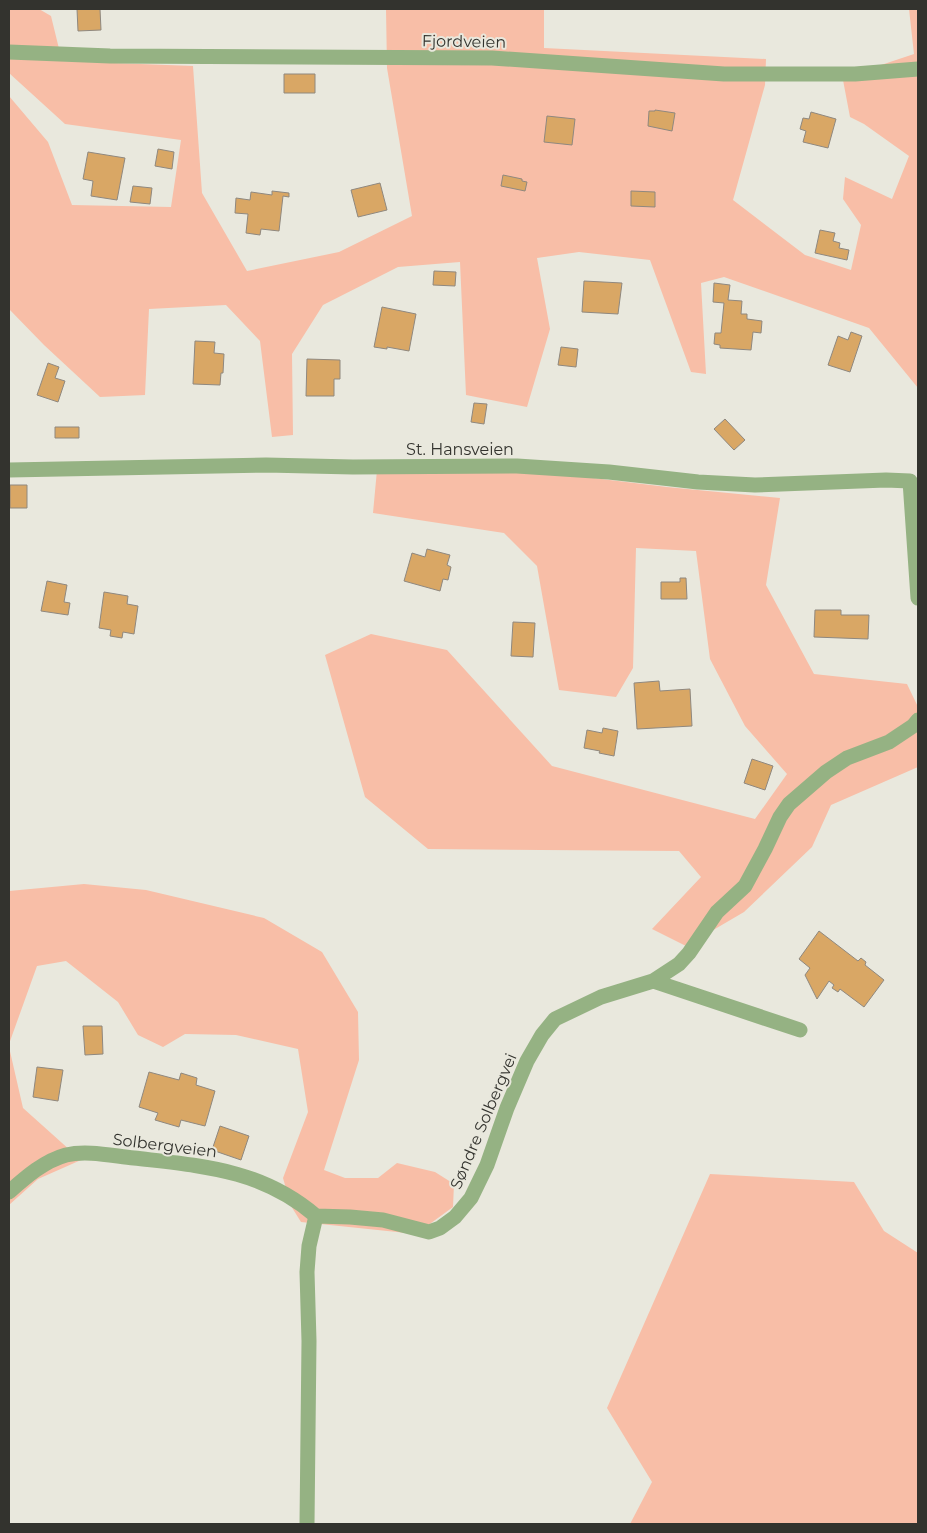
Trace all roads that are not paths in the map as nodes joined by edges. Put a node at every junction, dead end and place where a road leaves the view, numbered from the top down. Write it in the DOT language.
graph roads {
  1 [pos="9,52"];
  2 [pos="918,69"];
  3 [pos="9,470"];
  4 [pos="914,478"];
  5 [pos="918,598"];
  6 [pos="918,720"];
  7 [pos="653,981"];
  8 [pos="800,1030"];
  9 [pos="9,1192"];
  10 [pos="316,1216"];
  11 [pos="307,1524"];
  1 -- 2 [label="street, Fjordveien"];
  3 -- 4 [label="street, St. Hansveien"];
  4 -- 5 [label="street"];
  6 -- 7 [label="street, Søndre Solbergvei"];
  7 -- 8 [label="street"];
  7 -- 10 [label="street, Søndre Solbergvei"];
  9 -- 10 [label="street, Solbergveien"];
  10 -- 11 [label="street"];
}
